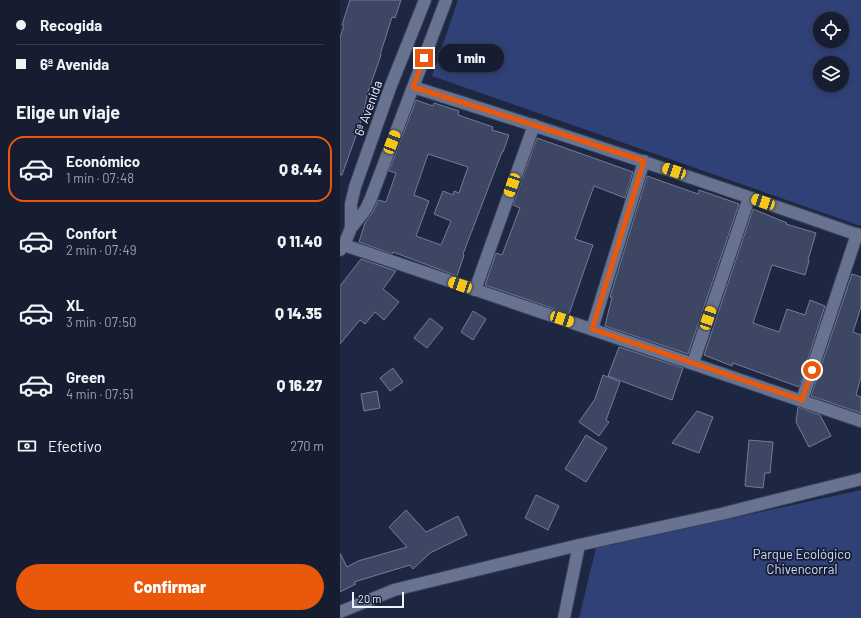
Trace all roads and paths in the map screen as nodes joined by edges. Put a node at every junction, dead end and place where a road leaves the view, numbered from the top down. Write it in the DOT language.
graph roads {
  1 [pos="425,0"];
  2 [pos="446,0"];
  3 [pos="413,87"];
  4 [pos="534,125"];
  5 [pos="644,161"];
  6 [pos="749,198"];
  7 [pos="351,228"];
  8 [pos="859,235"];
  9 [pos="342,247"];
  10 [pos="475,290"];
  11 [pos="592,329"];
  12 [pos="693,363"];
  13 [pos="802,400"];
  14 [pos="861,421"];
  15 [pos="861,479"];
  16 [pos="579,545"];
  17 [pos="340,612"];
  18 [pos="564,618"];
  1 -- 7 [label="street, 6ª Avenida"];
  2 -- 3 [label="street, 6ª Avenida"];
  3 -- 4 [label="street"];
  3 -- 7 [label="street, 6ª Avenida"];
  4 -- 5 [label="street"];
  4 -- 10 [label="street"];
  5 -- 6 [label="street"];
  5 -- 11 [label="street"];
  6 -- 8 [label="street"];
  6 -- 12 [label="street"];
  7 -- 9 [label="street, 6ª Avenida"];
  8 -- 13 [label="street"];
  9 -- 10 [label="street"];
  10 -- 11 [label="street"];
  11 -- 12 [label="street"];
  12 -- 13 [label="street"];
  13 -- 14 [label="street"];
  15 -- 16 [label="street"];
  16 -- 17 [label="street"];
  16 -- 18 [label="street"];
}
